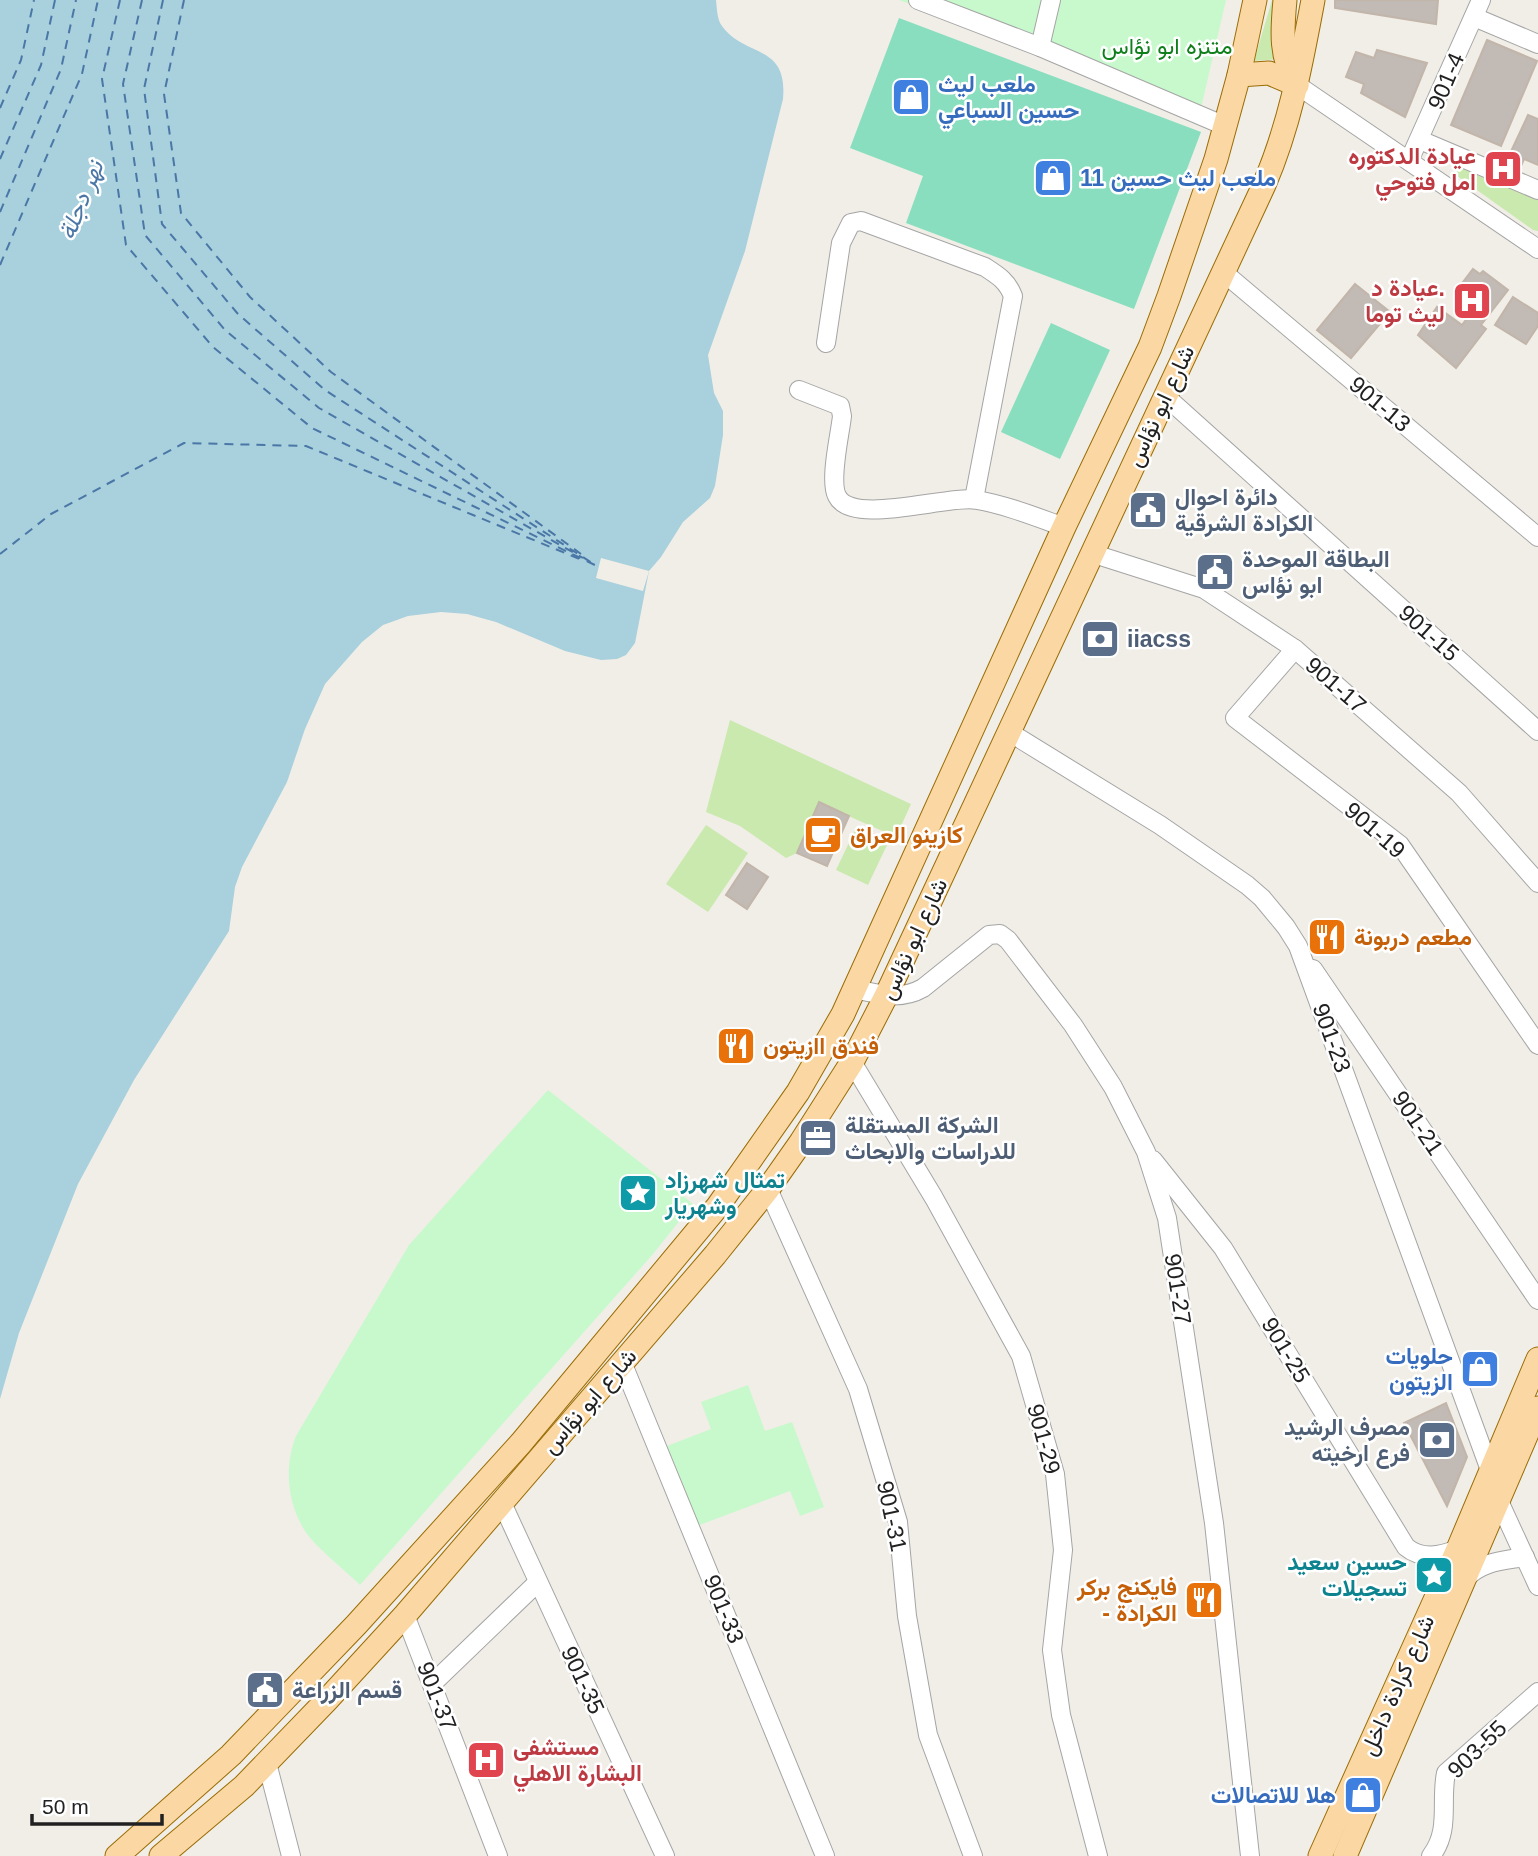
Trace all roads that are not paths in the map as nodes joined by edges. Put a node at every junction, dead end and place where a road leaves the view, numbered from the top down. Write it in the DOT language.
graph roads {
  1 [pos="918,0"];
  2 [pos="1051,0"];
  3 [pos="1255,0"];
  4 [pos="1285,0"];
  5 [pos="1313,0"];
  6 [pos="1478,8"];
  7 [pos="1538,44"];
  8 [pos="1040,47"];
  9 [pos="1238,75"];
  10 [pos="1297,85"];
  11 [pos="1224,126"];
  12 [pos="1420,140"];
  13 [pos="1409,161"];
  14 [pos="1538,190"];
  15 [pos="1538,249"];
  16 [pos="1223,272"];
  17 [pos="826,344"];
  18 [pos="799,390"];
  19 [pos="1164,395"];
  20 [pos="974,499"];
  21 [pos="1065,527"];
  22 [pos="1538,537"];
  23 [pos="1091,553"];
  24 [pos="1295,649"];
  25 [pos="1538,731"];
  26 [pos="1009,732"];
  27 [pos="1538,883"];
  28 [pos="1298,946"];
  29 [pos="854,989"];
  30 [pos="887,996"];
  31 [pos="1538,1045"];
  32 [pos="852,1062"];
  33 [pos="1146,1152"];
  34 [pos="768,1189"];
  35 [pos="1538,1300"];
  36 [pos="1538,1359"];
  37 [pos="622,1362"];
  38 [pos="1538,1408"];
  39 [pos="1490,1470"];
  40 [pos="1498,1499"];
  41 [pos="502,1503"];
  42 [pos="1458,1549"];
  43 [pos="1525,1557"];
  44 [pos="538,1581"];
  45 [pos="1462,1581"];
  46 [pos="1538,1586"];
  47 [pos="405,1615"];
  48 [pos="432,1684"];
  49 [pos="1538,1692"];
  50 [pos="267,1763"];
  51 [pos="1437,1853"];
  52 [pos="163,1855"];
  53 [pos="117,1856"];
  54 [pos="291,1856"];
  55 [pos="498,1856"];
  56 [pos="666,1856"];
  57 [pos="825,1856"];
  58 [pos="973,1856"];
  59 [pos="1098,1856"];
  60 [pos="1250,1856"];
  61 [pos="1320,1856"];
  62 [pos="1345,1856"];
  1 -- 8 [label="street"];
  2 -- 8 [label="street"];
  3 -- 9 [label="main road, شارع ابو نؤاس"];
  4 -- 10 [label="main road"];
  5 -- 10 [label="main road, شارع ابو نؤاس"];
  6 -- 7 [label="street"];
  6 -- 12 [label="street, 901-4"];
  8 -- 11 [label="street"];
  9 -- 10 [label="main road"];
  9 -- 11 [label="main road, شارع ابو نؤاس"];
  10 -- 13 [label="street"];
  10 -- 16 [label="main road, شارع ابو نؤاس"];
  11 -- 21 [label="main road, شارع ابو نؤاس"];
  12 -- 13 [label="street, 901-4"];
  12 -- 14 [label="street"];
  13 -- 15 [label="street"];
  16 -- 19 [label="main road, شارع ابو نؤاس"];
  16 -- 22 [label="street, 901-13"];
  17 -- 20 [label="street"];
  18 -- 20 [label="street"];
  19 -- 23 [label="main road, شارع ابو نؤاس"];
  19 -- 25 [label="street, 901-15"];
  20 -- 21 [label="street"];
  21 -- 29 [label="main road, شارع ابو نؤاس"];
  23 -- 24 [label="street, 901-17"];
  23 -- 26 [label="main road, شارع ابو نؤاس"];
  24 -- 27 [label="street, 901-17"];
  24 -- 31 [label="street, 901-19"];
  26 -- 28 [label="street, 901-23"];
  26 -- 30 [label="main road, شارع ابو نؤاس"];
  28 -- 35 [label="street, 901-21"];
  28 -- 39 [label="street, 901-23"];
  29 -- 30 [label="street, 901-27"];
  29 -- 53 [label="main road, شارع ابو نؤاس"];
  30 -- 32 [label="main road, شارع ابو نؤاس"];
  30 -- 33 [label="street, 901-27"];
  32 -- 34 [label="main road, شارع ابو نؤاس"];
  32 -- 59 [label="street, 901-29"];
  33 -- 42 [label="street, 901-25"];
  33 -- 60 [label="street, 901-27"];
  34 -- 37 [label="main road, شارع ابو نؤاس"];
  34 -- 58 [label="street, 901-31"];
  36 -- 39 [label="main road, شارع كرادة داخل"];
  37 -- 41 [label="main road, شارع ابو نؤاس"];
  37 -- 57 [label="street, 901-33"];
  38 -- 40 [label="main road, شارع كرادة داخل"];
  39 -- 42 [label="main road, شارع كرادة داخل"];
  40 -- 43 [label="street"];
  40 -- 45 [label="main road, شارع كرادة داخل"];
  41 -- 44 [label="street, 901-35"];
  41 -- 47 [label="main road, شارع ابو نؤاس"];
  42 -- 61 [label="main road, شارع كرادة داخل"];
  43 -- 45 [label="street"];
  43 -- 46 [label="street"];
  44 -- 48 [label="street"];
  44 -- 56 [label="street, 901-35"];
  45 -- 62 [label="main road, شارع كرادة داخل"];
  47 -- 48 [label="street, 901-37"];
  47 -- 50 [label="main road, شارع ابو نؤاس"];
  48 -- 55 [label="street, 901-37"];
  49 -- 51 [label="street, 903-55"];
  50 -- 52 [label="main road, شارع ابو نؤاس"];
  50 -- 54 [label="street"];
}
